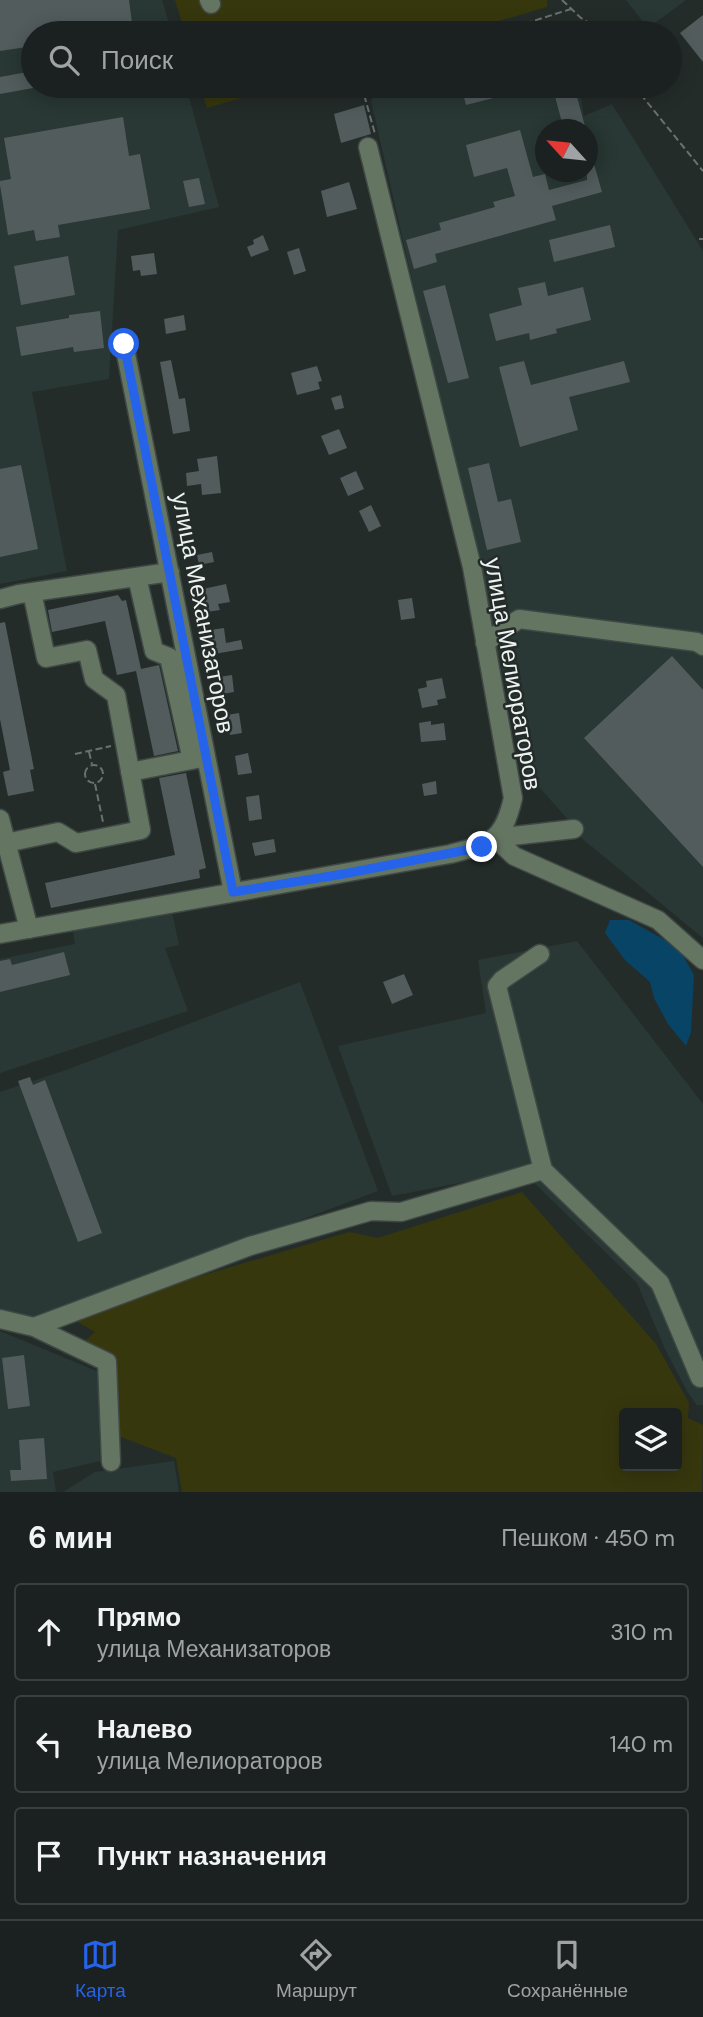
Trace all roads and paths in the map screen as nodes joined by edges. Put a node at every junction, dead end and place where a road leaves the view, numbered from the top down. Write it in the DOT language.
graph roads {
  1 [pos="562,0"];
  2 [pos="571,9"];
  3 [pos="533,21"];
  4 [pos="586,21"];
  5 [pos="365,98"];
  6 [pos="644,98"];
  7 [pos="368,147"];
  8 [pos="703,171"];
  9 [pos="124,344"];
  10 [pos="170,572"];
  11 [pos="137,577"];
  12 [pos="32,592"];
  13 [pos="0,599"];
  14 [pos="485,643"];
  15 [pos="703,646"];
  16 [pos="125,743"];
  17 [pos="89,751"];
  18 [pos="75,754"];
  19 [pos="199,759"];
  20 [pos="92,765"];
  21 [pos="130,772"];
  22 [pos="95,784"];
  23 [pos="0,819"];
  24 [pos="574,829"];
  25 [pos="106,837"];
  26 [pos="495,838"];
  27 [pos="6,843"];
  28 [pos="233,892"];
  29 [pos="29,929"];
  30 [pos="0,934"];
  31 [pos="540,954"];
  32 [pos="703,960"];
  33 [pos="543,1170"];
  34 [pos="0,1319"];
  35 [pos="34,1326"];
  36 [pos="703,1376"];
  37 [pos="111,1462"];
  1 -- 2 [label="path"];
  2 -- 3 [label="path"];
  2 -- 4 [label="path"];
  5 -- 7 [label="path"];
  6 -- 8 [label="path"];
  7 -- 14 [label="street, улица Мелиораторов"];
  9 -- 10 [label="street, улица Механизаторов"];
  10 -- 11 [label="street"];
  10 -- 19 [label="street, улица Механизаторов"];
  11 -- 12 [label="street"];
  11 -- 19 [label="street"];
  12 -- 13 [label="street"];
  12 -- 16 [label="street"];
  14 -- 15 [label="street"];
  14 -- 26 [label="street, улица Мелиораторов"];
  16 -- 17 [label="path"];
  16 -- 21 [label="street"];
  17 -- 18 [label="path"];
  17 -- 20 [label="path"];
  19 -- 21 [label="street"];
  19 -- 28 [label="street, улица Механизаторов"];
  20 -- 22 [label="path"];
  20 -- 22 [label="path"];
  21 -- 25 [label="street"];
  22 -- 25 [label="path"];
  23 -- 27 [label="street"];
  24 -- 26 [label="street"];
  25 -- 27 [label="street"];
  26 -- 28 [label="street"];
  26 -- 32 [label="street"];
  27 -- 29 [label="street"];
  28 -- 29 [label="street"];
  29 -- 30 [label="street"];
  31 -- 33 [label="street"];
  33 -- 35 [label="street"];
  33 -- 36 [label="street"];
  34 -- 35 [label="street"];
  35 -- 37 [label="street"];
}
